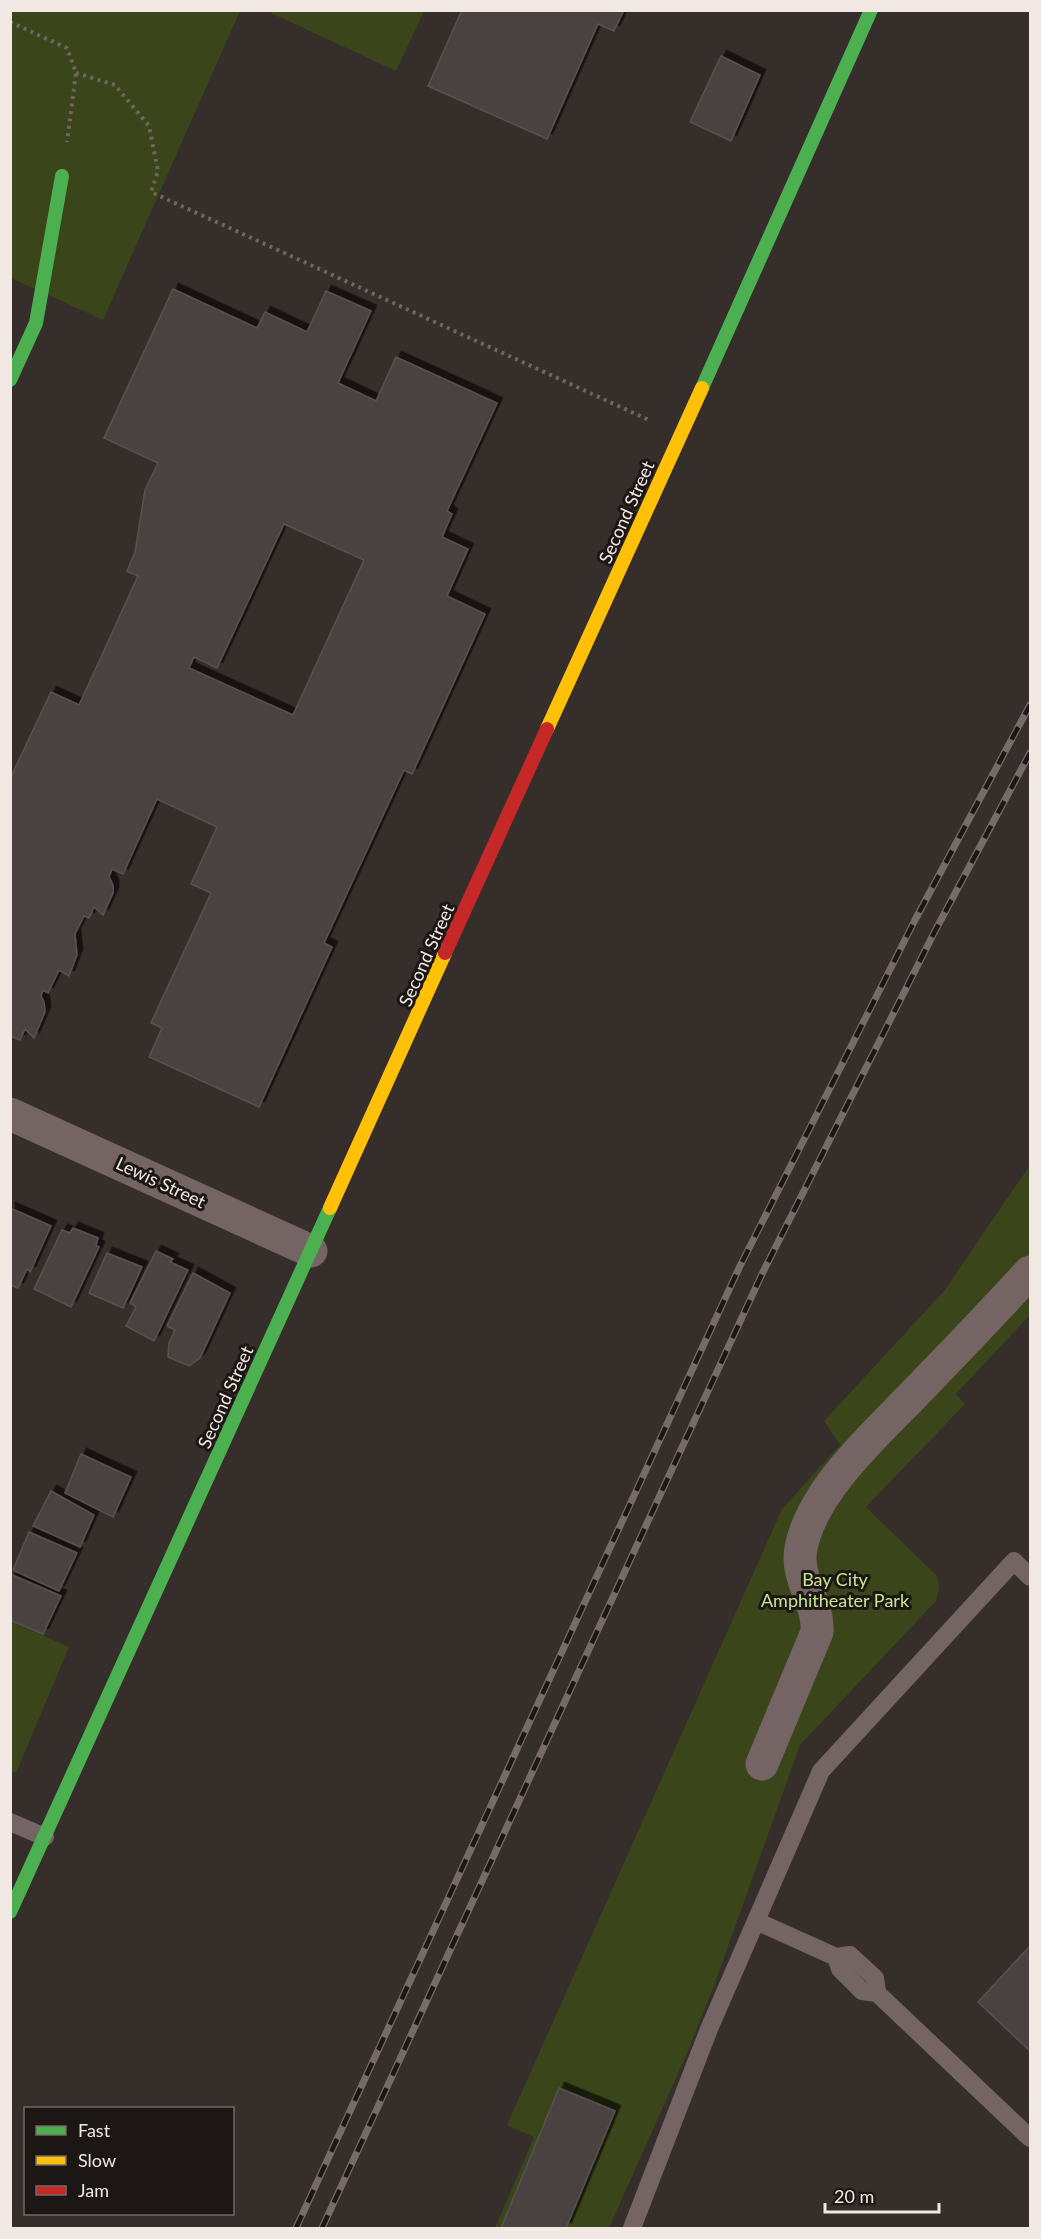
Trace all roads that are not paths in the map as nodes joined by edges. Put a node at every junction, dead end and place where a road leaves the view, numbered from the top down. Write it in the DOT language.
graph roads {
  1 [pos="871,10"];
  2 [pos="63,176"];
  3 [pos="10,380"];
  4 [pos="10,1114"];
  5 [pos="311,1251"];
  6 [pos="1030,1272"];
  7 [pos="1030,1577"];
  8 [pos="762,1764"];
  9 [pos="10,1822"];
  10 [pos="45,1837"];
  11 [pos="16,1886"];
  12 [pos="10,1912"];
  13 [pos="756,1921"];
  14 [pos="1030,2138"];
  15 [pos="632,2229"];
  1 -- 5 [label="street, Second Street"];
  2 -- 3 [label="street"];
  4 -- 5 [label="street, Lewis Street"];
  5 -- 10 [label="street, Second Street"];
  6 -- 8 [label="street"];
  7 -- 13 [label="lane"];
  9 -- 10 [label="lane"];
  10 -- 11 [label="street, Second Street"];
  11 -- 12 [label="street, Second Street"];
  13 -- 14 [label="lane"];
  13 -- 15 [label="lane"];
}
